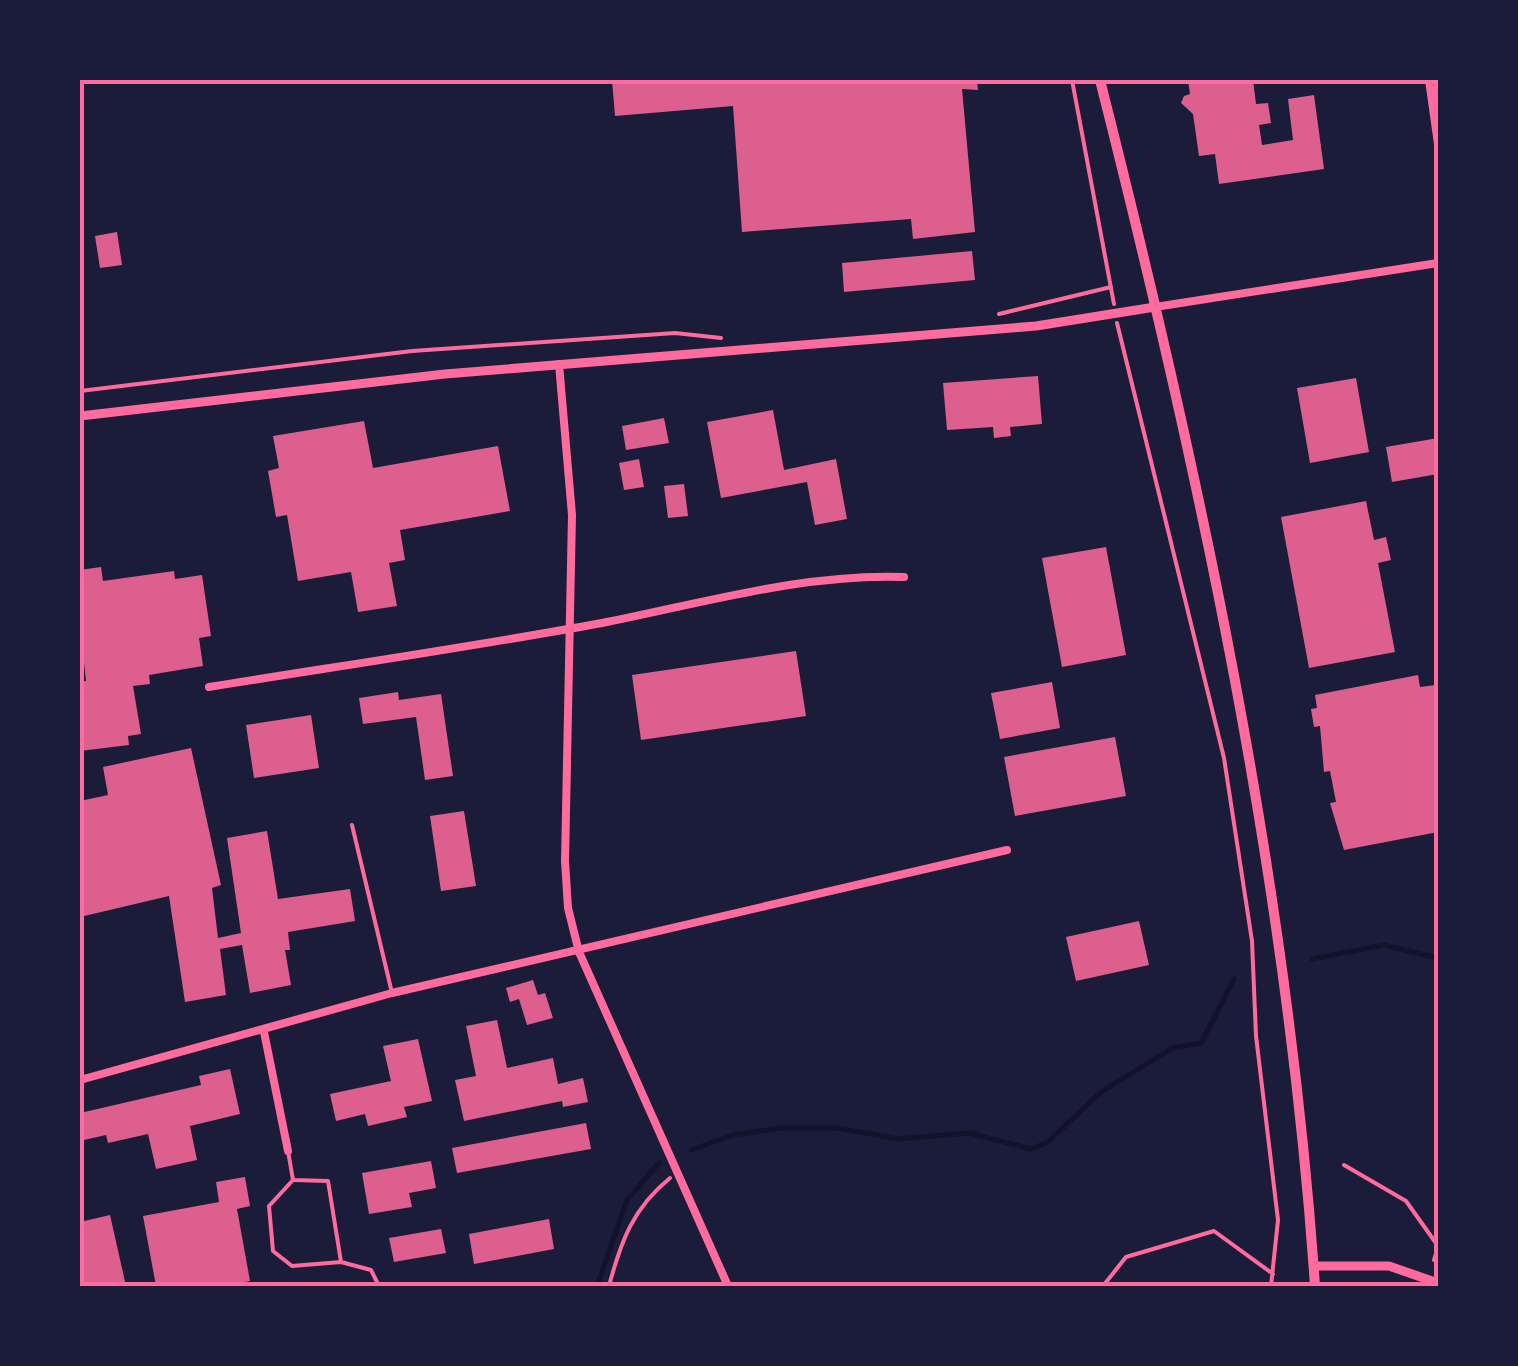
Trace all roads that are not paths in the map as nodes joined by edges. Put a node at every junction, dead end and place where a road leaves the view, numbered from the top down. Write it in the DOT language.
graph roads {
  1 [pos="1100,80"];
  2 [pos="1429,80"];
  3 [pos="1438,144"];
  4 [pos="1438,264"];
  5 [pos="1155,306"];
  6 [pos="559,364"];
  7 [pos="80,416"];
  8 [pos="904,577"];
  9 [pos="571,628"];
  10 [pos="208,686"];
  11 [pos="352,824"];
  12 [pos="1008,850"];
  13 [pos="579,952"];
  14 [pos="392,994"];
  15 [pos="264,1032"];
  16 [pos="80,1080"];
  17 [pos="288,1151"];
  18 [pos="293,1180"];
  19 [pos="341,1262"];
  20 [pos="1314,1266"];
  21 [pos="1438,1284"];
  22 [pos="378,1286"];
  23 [pos="728,1286"];
  24 [pos="1315,1286"];
  1 -- 5 [label="main road"];
  2 -- 3 [label="street"];
  4 -- 5 [label="street"];
  5 -- 6 [label="street"];
  5 -- 20 [label="main road"];
  6 -- 7 [label="street"];
  6 -- 9 [label="street"];
  8 -- 9 [label="street"];
  9 -- 10 [label="street"];
  9 -- 13 [label="street"];
  11 -- 14 [label="lane"];
  12 -- 13 [label="street"];
  13 -- 14 [label="street"];
  13 -- 23 [label="street"];
  14 -- 15 [label="street"];
  15 -- 16 [label="street"];
  15 -- 17 [label="street"];
  17 -- 18 [label="lane"];
  18 -- 19 [label="lane"];
  18 -- 19 [label="lane"];
  19 -- 22 [label="lane"];
  20 -- 21 [label="street"];
  20 -- 24 [label="main road"];
}
